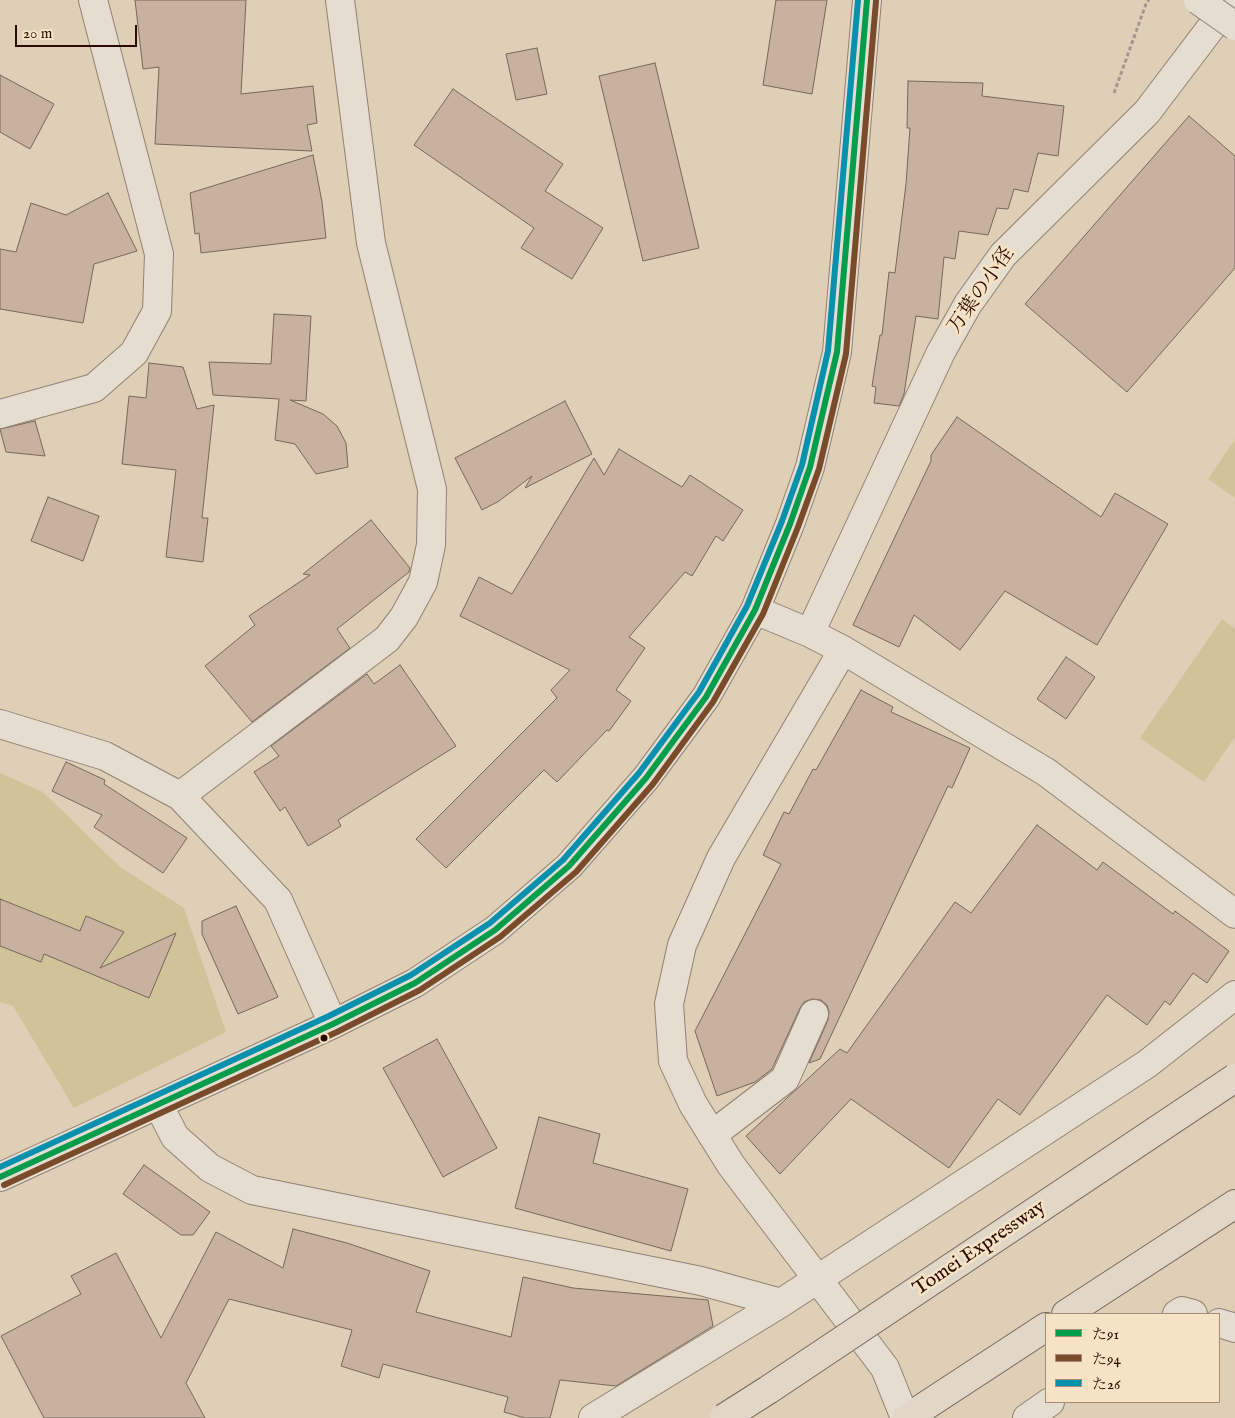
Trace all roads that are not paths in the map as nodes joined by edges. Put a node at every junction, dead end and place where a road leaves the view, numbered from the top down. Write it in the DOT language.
graph roads {
  1 [pos="93,0"];
  2 [pos="340,0"];
  3 [pos="867,0"];
  4 [pos="1198,0"];
  5 [pos="1232,0"];
  6 [pos="1235,26"];
  7 [pos="0,414"];
  8 [pos="755,610"];
  9 [pos="810,633"];
  10 [pos="843,650"];
  11 [pos="0,724"];
  12 [pos="180,796"];
  13 [pos="1235,914"];
  14 [pos="1235,995"];
  15 [pos="814,1014"];
  16 [pos="333,1024"];
  17 [pos="1235,1078"];
  18 [pos="158,1104"];
  19 [pos="712,1135"];
  20 [pos="0,1177"];
  21 [pos="1235,1204"];
  22 [pos="818,1277"];
  23 [pos="781,1303"];
  24 [pos="1068,1313"];
  25 [pos="1178,1313"];
  26 [pos="1191,1313"];
  27 [pos="1220,1323"];
  28 [pos="1045,1328"];
  29 [pos="1235,1328"];
  30 [pos="1048,1403"];
  31 [pos="593,1418"];
  32 [pos="724,1418"];
  33 [pos="906,1418"];
  34 [pos="1026,1418"];
  1 -- 7 [label="street"];
  2 -- 12 [label="street"];
  3 -- 8 [label="street"];
  4 -- 6 [label="street, bridge"];
  5 -- 9 [label="street, 万葉の小径"];
  8 -- 9 [label="street"];
  8 -- 16 [label="street"];
  9 -- 10 [label="street"];
  10 -- 13 [label="street"];
  10 -- 19 [label="street"];
  11 -- 12 [label="street"];
  12 -- 16 [label="street"];
  14 -- 22 [label="street"];
  15 -- 19 [label="street"];
  16 -- 18 [label="street"];
  17 -- 32 [label="highway, Tomei Expressway, bridge"];
  18 -- 20 [label="street"];
  18 -- 23 [label="street"];
  19 -- 22 [label="street"];
  21 -- 24 [label="highway"];
  22 -- 23 [label="street"];
  22 -- 33 [label="street"];
  23 -- 31 [label="street"];
  25 -- 26 [label="street"];
  27 -- 29 [label="street"];
  28 -- 33 [label="highway"];
  30 -- 34 [label="street"];
}
